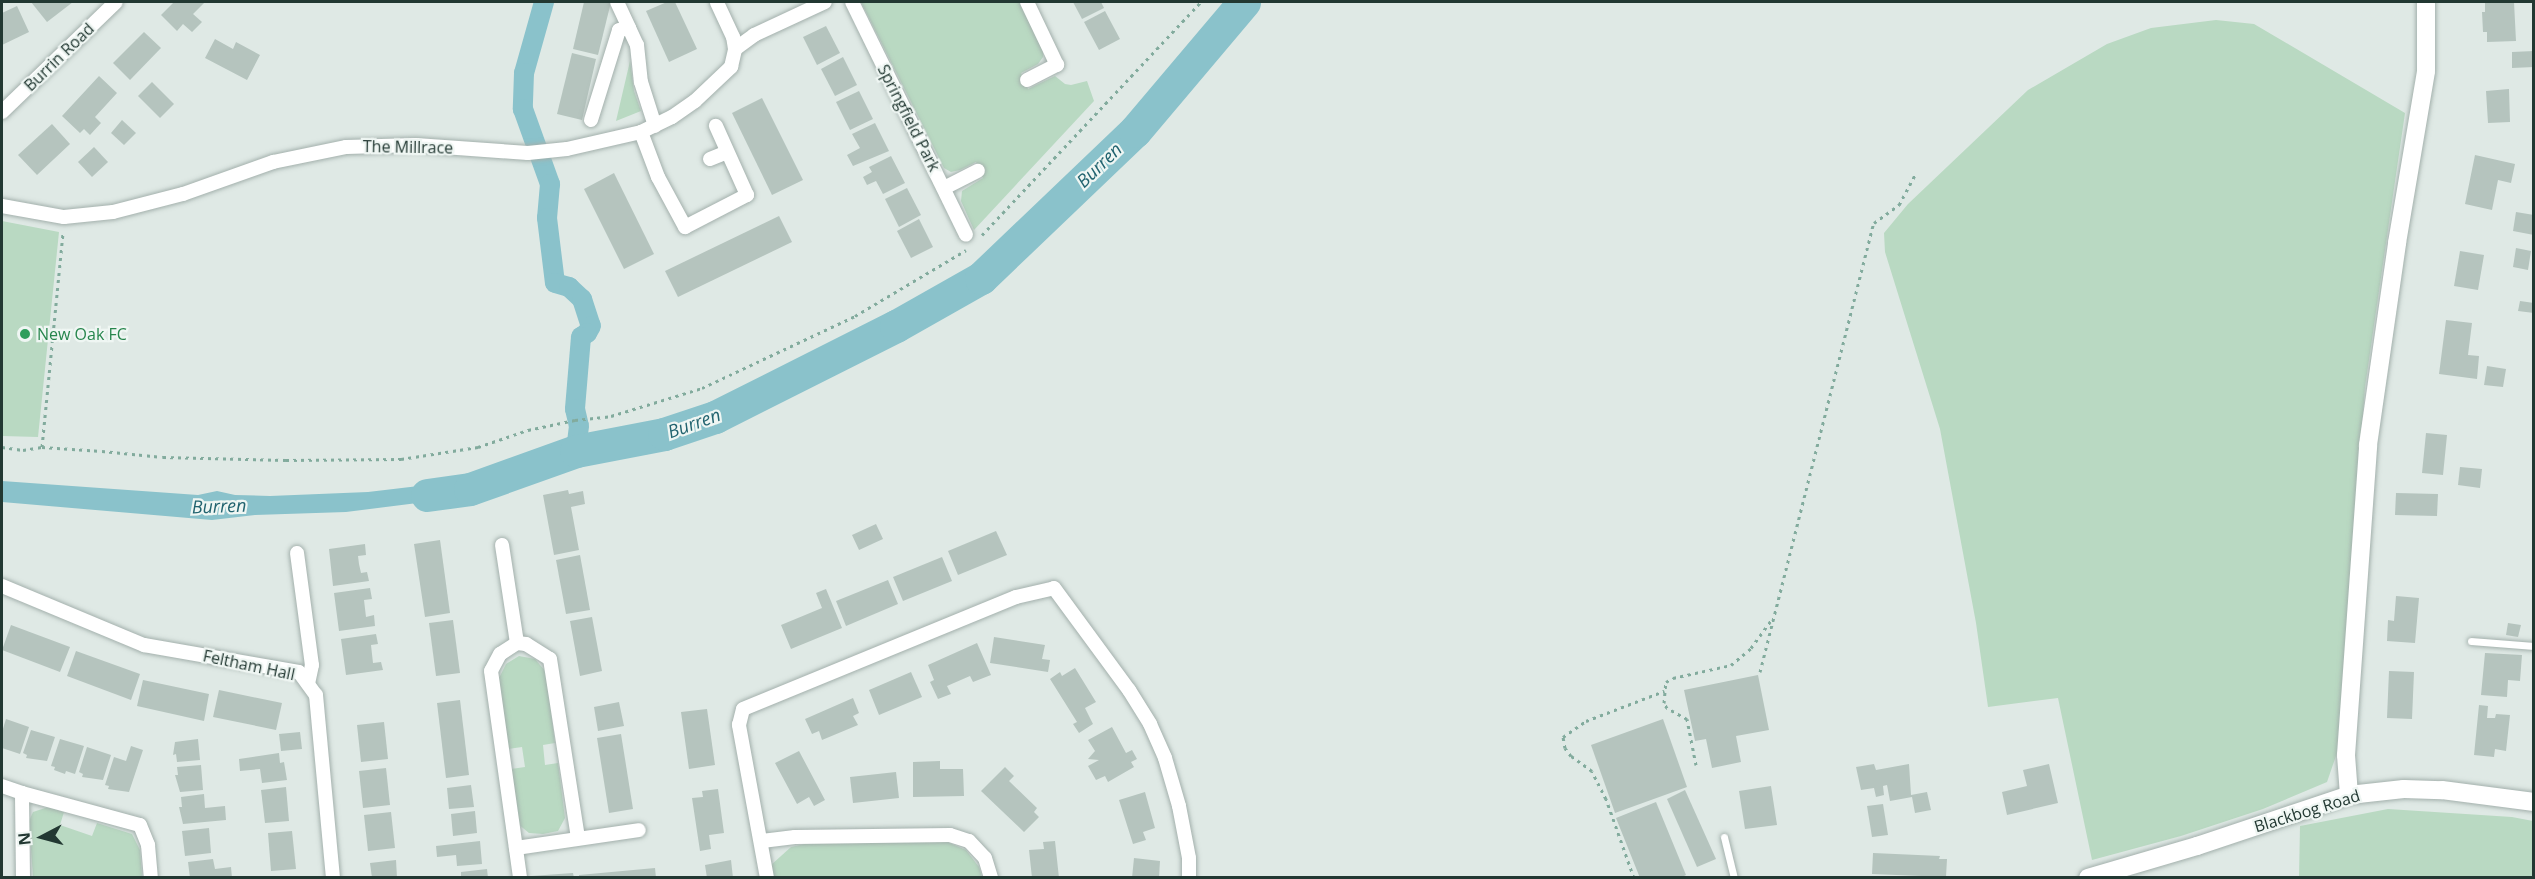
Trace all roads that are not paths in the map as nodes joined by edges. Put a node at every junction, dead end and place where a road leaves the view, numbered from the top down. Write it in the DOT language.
graph roads {
  1 [pos="116,2"];
  2 [pos="617,2"];
  3 [pos="717,2"];
  4 [pos="825,2"];
  5 [pos="852,2"];
  6 [pos="1027,2"];
  7 [pos="2426,2"];
  8 [pos="629,28"];
  9 [pos="735,49"];
  10 [pos="1026,80"];
  11 [pos="2,112"];
  12 [pos="591,120"];
  13 [pos="654,126"];
  14 [pos="716,126"];
  15 [pos="641,132"];
  16 [pos="727,152"];
  17 [pos="710,159"];
  18 [pos="978,171"];
  19 [pos="944,188"];
  20 [pos="2,206"];
  21 [pos="972,240"];
  22 [pos="502,545"];
  23 [pos="297,553"];
  24 [pos="2,586"];
  25 [pos="2471,641"];
  26 [pos="516,644"];
  27 [pos="2534,646"];
  28 [pos="308,684"];
  29 [pos="2,786"];
  30 [pos="21,793"];
  31 [pos="2349,795"];
  32 [pos="2533,802"];
  33 [pos="639,830"];
  34 [pos="1724,837"];
  35 [pos="578,838"];
  36 [pos="762,841"];
  37 [pos="516,848"];
  38 [pos="23,878"];
  39 [pos="152,878"];
  40 [pos="333,878"];
  41 [pos="520,878"];
  42 [pos="767,878"];
  43 [pos="991,878"];
  44 [pos="1189,878"];
  45 [pos="1734,878"];
  46 [pos="2088,878"];
  1 -- 11 [label="street, Burrin Road"];
  2 -- 8 [label="street"];
  3 -- 9 [label="street"];
  4 -- 9 [label="street"];
  5 -- 19 [label="street, Springfield Park"];
  6 -- 10 [label="street"];
  7 -- 31 [label="street"];
  8 -- 12 [label="street"];
  8 -- 13 [label="street"];
  9 -- 13 [label="street, The Millrace"];
  13 -- 15 [label="street, The Millrace"];
  14 -- 16 [label="street"];
  15 -- 16 [label="street"];
  15 -- 20 [label="street, The Millrace"];
  16 -- 17 [label="street"];
  18 -- 19 [label="street"];
  19 -- 21 [label="street, Springfield Park"];
  22 -- 26 [label="street"];
  23 -- 28 [label="street"];
  24 -- 28 [label="street, Feltham Hall"];
  25 -- 27 [label="lane"];
  26 -- 35 [label="street"];
  26 -- 37 [label="street"];
  28 -- 40 [label="street, Feltham Hall"];
  29 -- 30 [label="street"];
  30 -- 38 [label="street"];
  30 -- 39 [label="street"];
  31 -- 32 [label="street, Blackbog Road"];
  31 -- 46 [label="street, Blackbog Road"];
  33 -- 35 [label="street"];
  34 -- 45 [label="lane"];
  35 -- 37 [label="street"];
  36 -- 42 [label="street"];
  36 -- 43 [label="street"];
  36 -- 44 [label="street"];
  37 -- 41 [label="street"];
}
